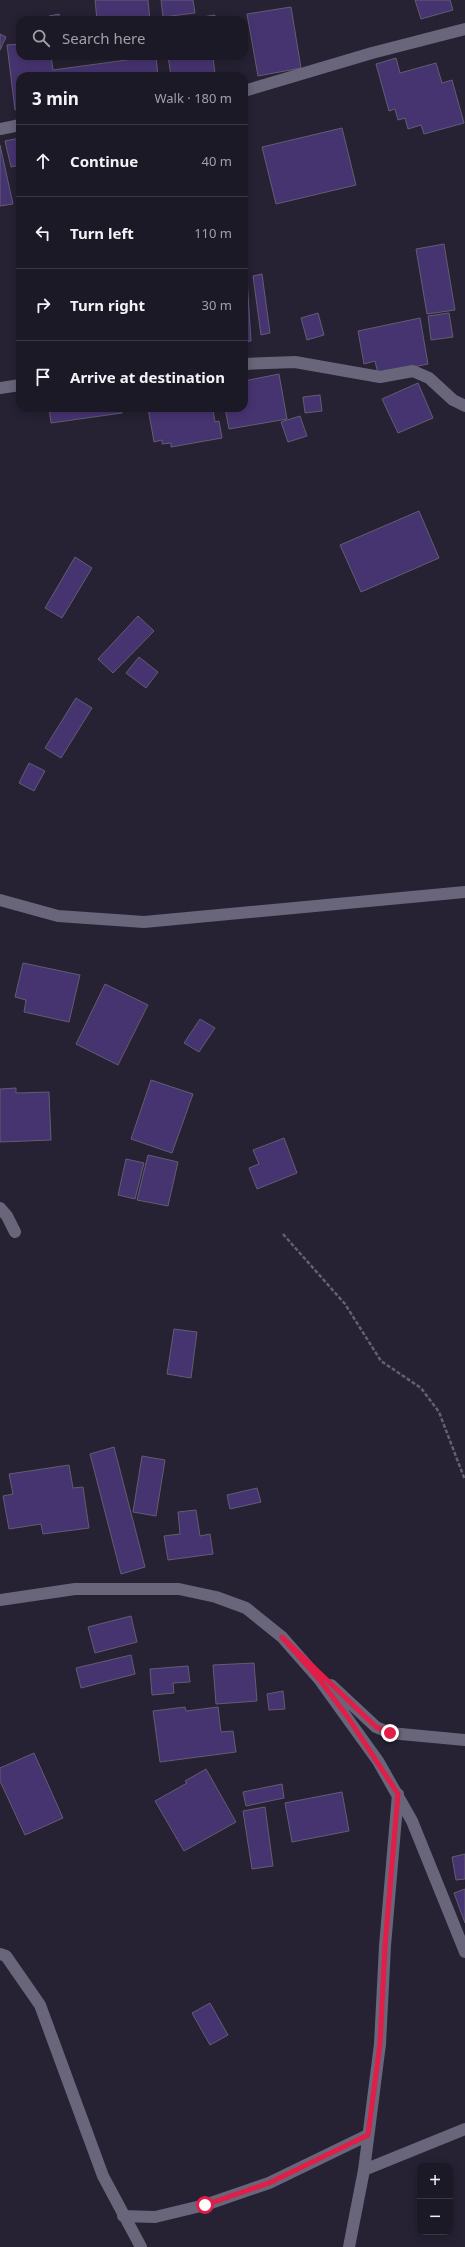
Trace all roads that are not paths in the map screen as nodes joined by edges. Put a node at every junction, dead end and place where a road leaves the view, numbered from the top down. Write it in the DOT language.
graph roads {
  1 [pos="465,29"];
  2 [pos="248,90"];
  3 [pos="16,125"];
  4 [pos="0,128"];
  5 [pos="248,364"];
  6 [pos="16,385"];
  7 [pos="0,388"];
  8 [pos="465,406"];
  9 [pos="465,892"];
  10 [pos="0,900"];
  11 [pos="0,1208"];
  12 [pos="15,1232"];
  13 [pos="0,1600"];
  14 [pos="282,1637"];
  15 [pos="465,1740"];
  16 [pos="398,1794"];
  17 [pos="465,1952"];
  18 [pos="0,1954"];
  19 [pos="465,2129"];
  20 [pos="368,2135"];
  21 [pos="364,2170"];
  22 [pos="123,2216"];
  23 [pos="141,2247"];
  24 [pos="349,2247"];
  1 -- 2 [label="street"];
  3 -- 4 [label="street"];
  5 -- 8 [label="street"];
  6 -- 7 [label="street"];
  9 -- 10 [label="street"];
  11 -- 12 [label="street"];
  13 -- 14 [label="street"];
  14 -- 15 [label="street"];
  14 -- 16 [label="street"];
  16 -- 17 [label="street"];
  16 -- 20 [label="street"];
  18 -- 22 [label="street"];
  19 -- 21 [label="street"];
  20 -- 21 [label="street"];
  20 -- 22 [label="street"];
  21 -- 24 [label="street"];
  22 -- 23 [label="street"];
}
